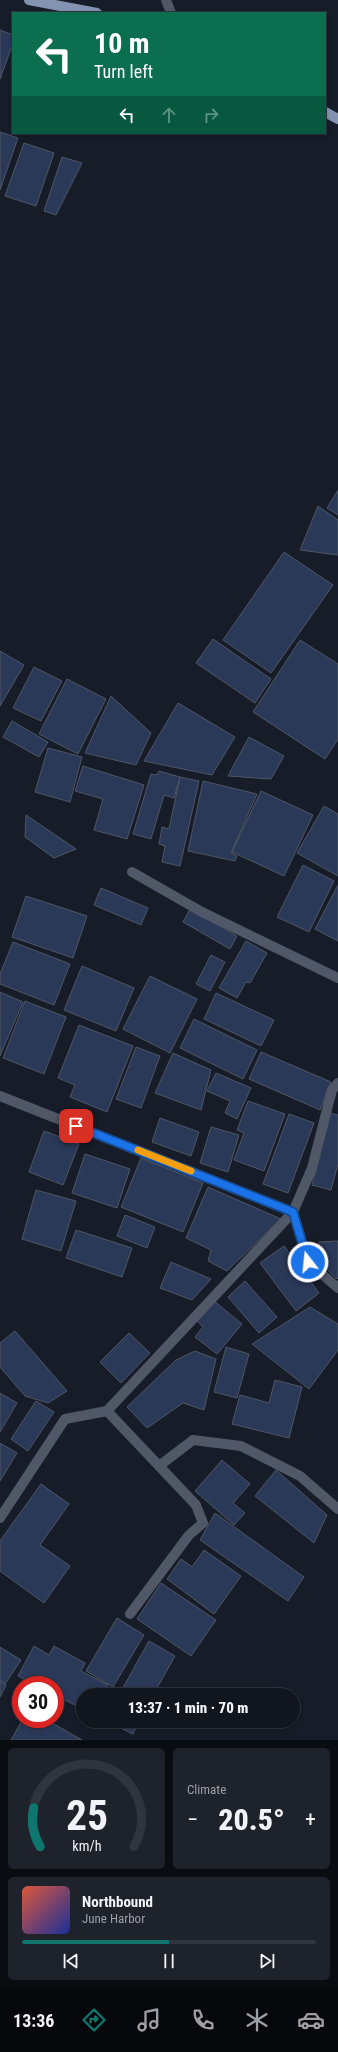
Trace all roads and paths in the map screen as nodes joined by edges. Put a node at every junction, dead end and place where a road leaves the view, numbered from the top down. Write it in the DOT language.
graph roads {
  1 [pos="29,0"];
  2 [pos="166,0"];
  3 [pos="92,12"];
  4 [pos="171,12"];
  5 [pos="326,113"];
  6 [pos="338,119"];
  7 [pos="132,872"];
  8 [pos="338,978"];
  9 [pos="338,1083"];
  10 [pos="0,1096"];
  11 [pos="293,1212"];
  12 [pos="338,1288"];
  13 [pos="107,1411"];
  14 [pos="159,1466"];
  15 [pos="338,1509"];
  16 [pos="0,1518"];
  17 [pos="130,1614"];
  1 -- 3 [label="main road"];
  2 -- 4 [label="street"];
  5 -- 6 [label="main road"];
  7 -- 8 [label="street"];
  9 -- 11 [label="street"];
  10 -- 11 [label="street"];
  11 -- 12 [label="street"];
  11 -- 13 [label="street"];
  13 -- 14 [label="street"];
  13 -- 16 [label="street"];
  14 -- 15 [label="street"];
  14 -- 17 [label="street"];
}
